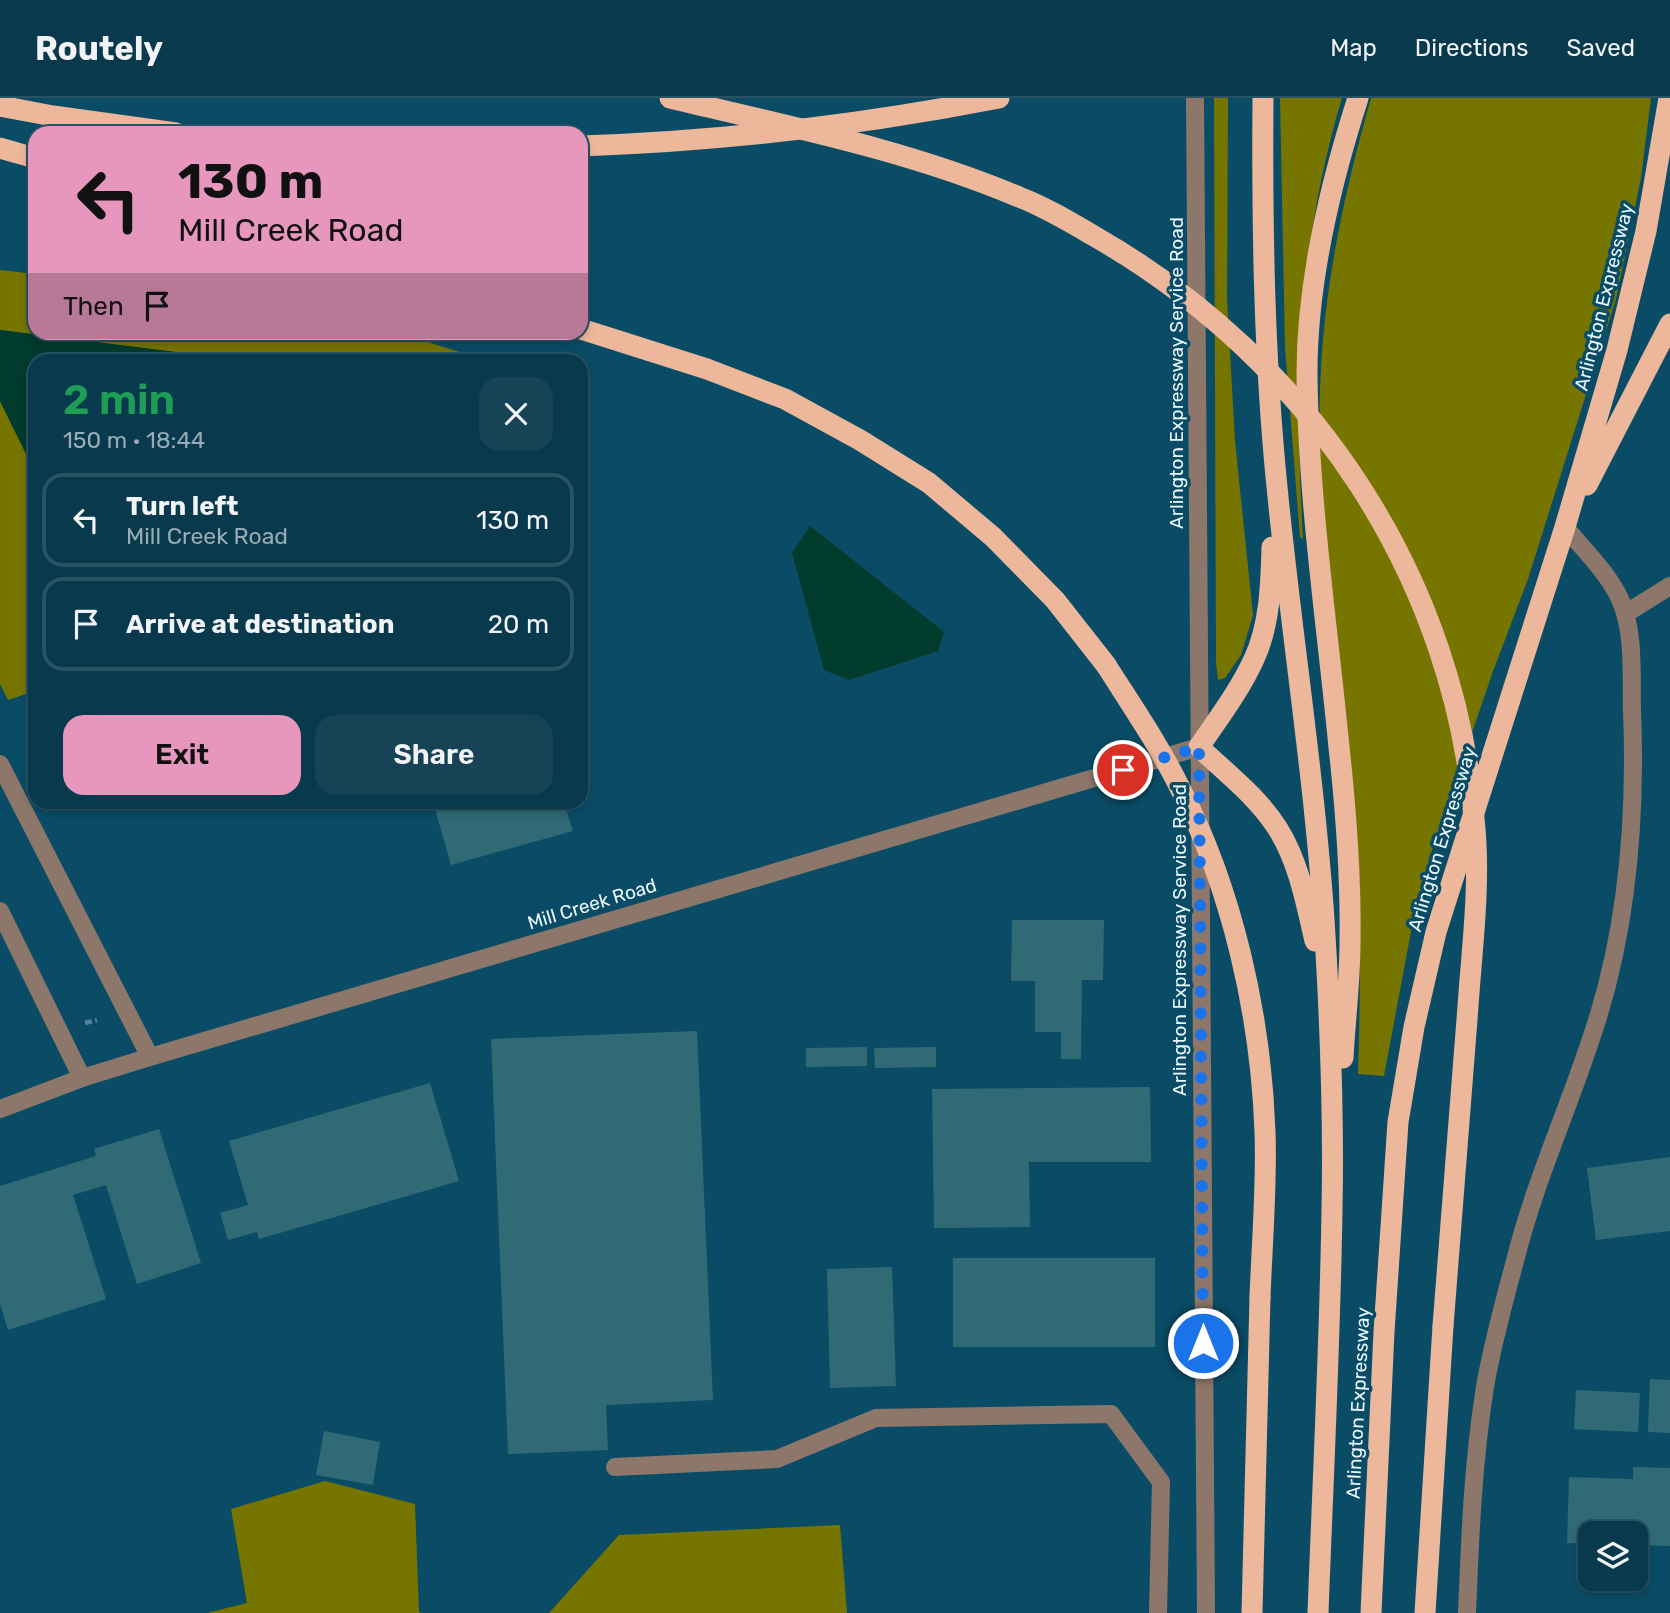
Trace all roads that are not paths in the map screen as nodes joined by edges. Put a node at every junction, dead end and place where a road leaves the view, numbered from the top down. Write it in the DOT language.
graph roads {
  1 [pos="670,98"];
  2 [pos="999,98"];
  3 [pos="1195,98"];
  4 [pos="1263,98"];
  5 [pos="1358,98"];
  6 [pos="1669,98"];
  7 [pos="0,106"];
  8 [pos="125,126"];
  9 [pos="588,146"];
  10 [pos="0,148"];
  11 [pos="28,156"];
  12 [pos="1670,324"];
  13 [pos="588,330"];
  14 [pos="1272,425"];
  15 [pos="1565,527"];
  16 [pos="1670,586"];
  17 [pos="1625,614"];
  18 [pos="1199,747"];
  19 [pos="0,764"];
  20 [pos="0,911"];
  21 [pos="1330,1032"];
  22 [pos="150,1057"];
  23 [pos="82,1078"];
  24 [pos="0,1109"];
  25 [pos="1332,1207"];
  26 [pos="615,1467"];
  27 [pos="1158,1613"];
  28 [pos="1206,1613"];
  29 [pos="1252,1613"];
  30 [pos="1318,1613"];
  31 [pos="1371,1613"];
  32 [pos="1425,1613"];
  33 [pos="1467,1613"];
  1 -- 32 [label="highway, bridge"];
  2 -- 9 [label="highway"];
  3 -- 18 [label="street, Arlington Expressway Service Road"];
  4 -- 14 [label="highway, Arlington Expressway"];
  5 -- 25 [label="highway"];
  6 -- 15 [label="highway, Arlington Expressway"];
  7 -- 8 [label="highway"];
  10 -- 11 [label="highway"];
  12 -- 15 [label="highway"];
  13 -- 29 [label="highway, bridge"];
  14 -- 18 [label="highway"];
  14 -- 21 [label="highway, Arlington Expressway"];
  15 -- 17 [label="street"];
  15 -- 31 [label="highway, Arlington Expressway"];
  16 -- 17 [label="street"];
  17 -- 33 [label="street"];
  18 -- 21 [label="highway"];
  18 -- 22 [label="street, Mill Creek Road"];
  18 -- 28 [label="street, Arlington Expressway Service Road"];
  19 -- 22 [label="street"];
  20 -- 23 [label="street"];
  21 -- 25 [label="highway, Arlington Expressway"];
  22 -- 23 [label="street, Mill Creek Road"];
  23 -- 24 [label="street, Mill Creek Road"];
  25 -- 30 [label="highway, Arlington Expressway"];
  26 -- 27 [label="street"];
}
